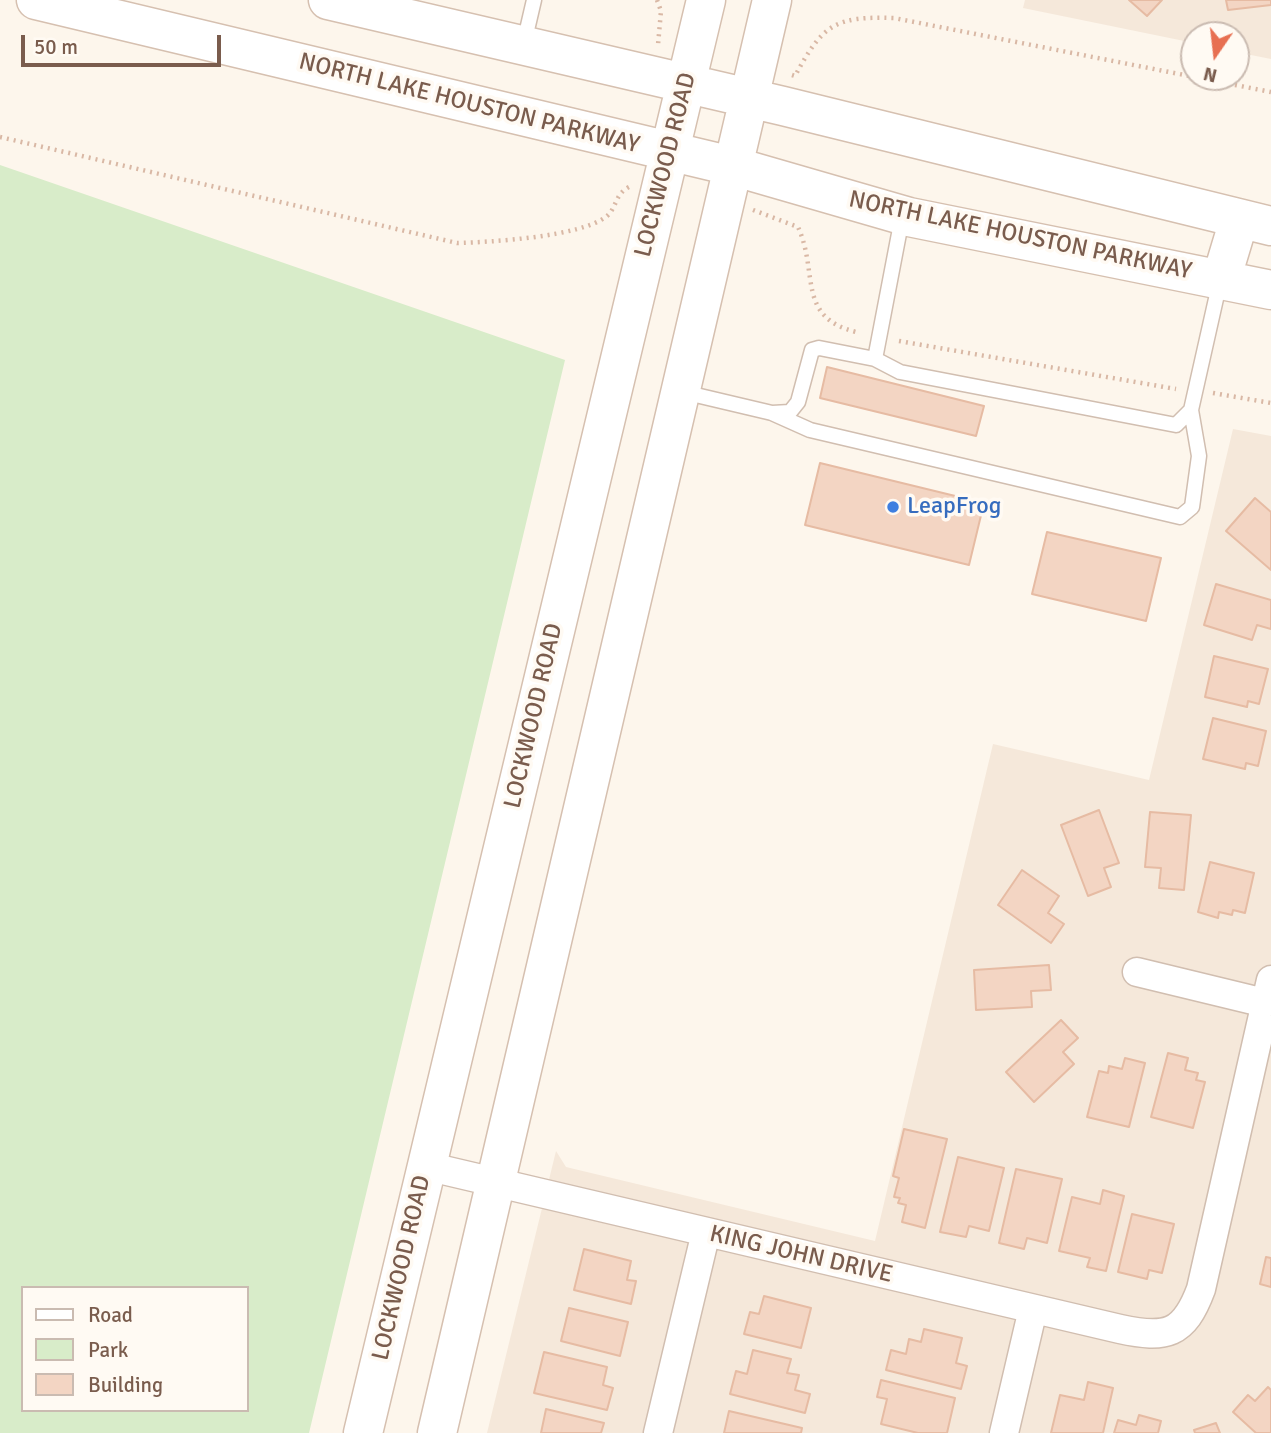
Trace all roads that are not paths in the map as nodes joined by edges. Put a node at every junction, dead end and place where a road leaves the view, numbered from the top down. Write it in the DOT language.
graph roads {
  1 [pos="36,0"];
  2 [pos="328,0"];
  3 [pos="534,0"];
  4 [pos="706,0"];
  5 [pos="772,0"];
  6 [pos="395,8"];
  7 [pos="523,47"];
  8 [pos="686,85"];
  9 [pos="751,100"];
  10 [pos="669,152"];
  11 [pos="736,167"];
  12 [pos="903,216"];
  13 [pos="1255,223"];
  14 [pos="1220,280"];
  15 [pos="1271,289"];
  16 [pos="875,359"];
  17 [pos="682,391"];
  18 [pos="1191,410"];
  19 [pos="772,414"];
  20 [pos="1137,972"];
  21 [pos="1268,991"];
  22 [pos="426,1166"];
  23 [pos="497,1183"];
  24 [pos="706,1232"];
  25 [pos="1033,1309"];
  26 [pos="363,1433"];
  27 [pos="437,1433"];
  28 [pos="658,1433"];
  29 [pos="1004,1433"];
  1 -- 10 [label="main road, NORTH LAKE HOUSTON PARKWAY"];
  2 -- 6 [label="main road"];
  3 -- 7 [label="lane"];
  4 -- 8 [label="main road, LOCKWOOD ROAD"];
  5 -- 9 [label="main road"];
  6 -- 7 [label="main road"];
  7 -- 8 [label="main road"];
  8 -- 9 [label="main road"];
  8 -- 10 [label="main road, LOCKWOOD ROAD"];
  9 -- 11 [label="main road"];
  9 -- 13 [label="main road"];
  10 -- 11 [label="main road, NORTH LAKE HOUSTON PARKWAY"];
  10 -- 22 [label="main road, LOCKWOOD ROAD"];
  11 -- 12 [label="main road, NORTH LAKE HOUSTON PARKWAY"];
  11 -- 17 [label="main road"];
  12 -- 14 [label="main road, NORTH LAKE HOUSTON PARKWAY"];
  12 -- 16 [label="lane"];
  13 -- 14 [label="main road"];
  14 -- 15 [label="main road, NORTH LAKE HOUSTON PARKWAY"];
  14 -- 18 [label="lane"];
  16 -- 18 [label="lane"];
  16 -- 19 [label="lane"];
  17 -- 19 [label="lane"];
  17 -- 23 [label="main road"];
  18 -- 19 [label="lane"];
  20 -- 21 [label="street"];
  21 -- 25 [label="street, KING JOHN DRIVE"];
  22 -- 23 [label="street, KING JOHN DRIVE"];
  22 -- 26 [label="main road, LOCKWOOD ROAD"];
  23 -- 24 [label="street, KING JOHN DRIVE"];
  23 -- 27 [label="main road"];
  24 -- 25 [label="street, KING JOHN DRIVE"];
  24 -- 28 [label="street"];
  25 -- 29 [label="street"];
}
